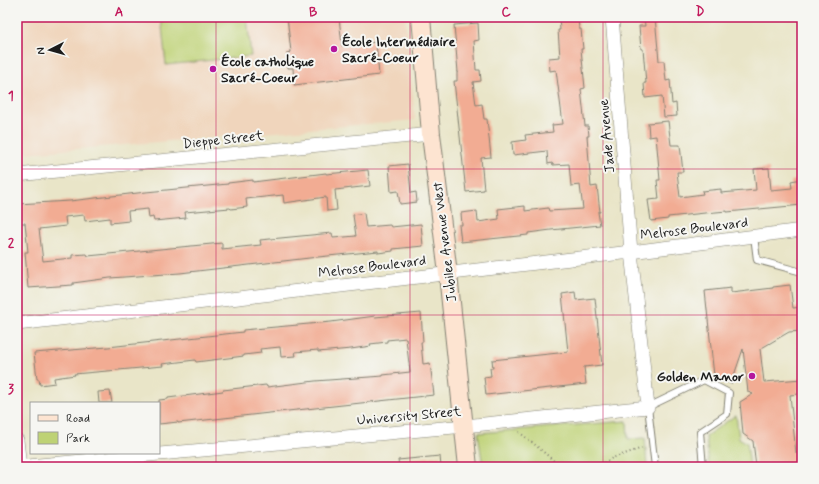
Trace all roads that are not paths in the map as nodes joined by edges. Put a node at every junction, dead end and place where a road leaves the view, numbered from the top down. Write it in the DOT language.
graph roads {
  1 [pos="421,17"];
  2 [pos="612,17"];
  3 [pos="431,134"];
  4 [pos="17,175"];
  5 [pos="802,230"];
  6 [pos="754,236"];
  7 [pos="631,252"];
  8 [pos="802,272"];
  9 [pos="448,274"];
  10 [pos="17,324"];
  11 [pos="648,407"];
  12 [pos="465,426"];
  13 [pos="17,440"];
  14 [pos="19,467"];
  15 [pos="468,467"];
  16 [pos="655,467"];
  17 [pos="703,467"];
  1 -- 3 [label="main road, Jubilee Avenue West"];
  2 -- 7 [label="street, Jade Avenue"];
  3 -- 4 [label="street, Dieppe Street"];
  3 -- 9 [label="main road, Jubilee Avenue West"];
  5 -- 6 [label="street, Melrose Boulevard"];
  6 -- 7 [label="street, Melrose Boulevard"];
  6 -- 8 [label="lane"];
  7 -- 9 [label="street, Melrose Boulevard"];
  7 -- 11 [label="street"];
  9 -- 10 [label="street, Melrose Boulevard"];
  9 -- 12 [label="main road, Jubilee Avenue West"];
  11 -- 12 [label="street, University Street"];
  11 -- 16 [label="lane"];
  11 -- 17 [label="lane"];
  12 -- 14 [label="street, University Street"];
  12 -- 15 [label="main road, Jubilee Avenue West"];
  13 -- 14 [label="street"];
}
